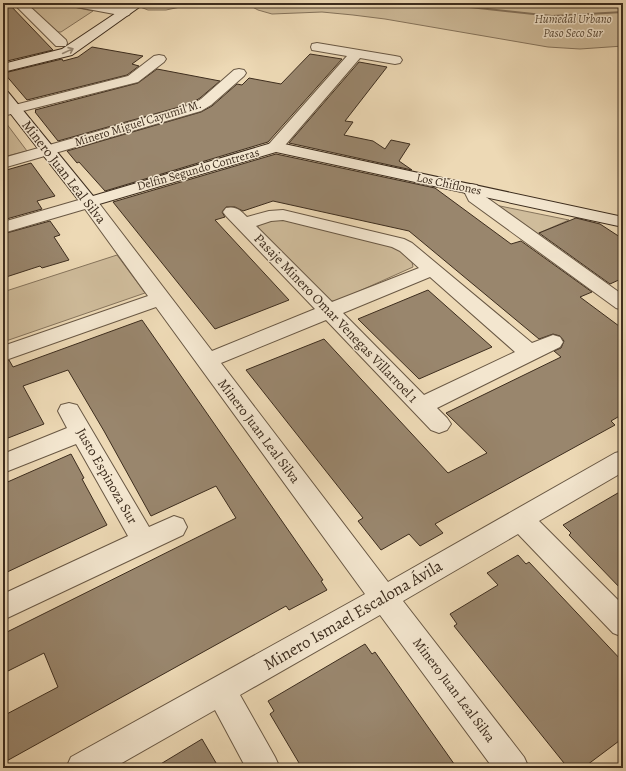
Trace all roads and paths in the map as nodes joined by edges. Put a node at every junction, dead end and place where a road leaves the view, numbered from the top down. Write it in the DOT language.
graph roads {
  1 [pos="18,3"];
  2 [pos="76,3"];
  3 [pos="124,6"];
  4 [pos="60,43"];
  5 [pos="317,47"];
  6 [pos="356,53"];
  7 [pos="3,58"];
  8 [pos="159,59"];
  9 [pos="394,60"];
  10 [pos="3,68"];
  11 [pos="239,73"];
  12 [pos="3,95"];
  13 [pos="9,110"];
  14 [pos="275,147"];
  15 [pos="47,151"];
  16 [pos="3,163"];
  17 [pos="471,189"];
  18 [pos="89,202"];
  19 [pos="623,222"];
  20 [pos="3,228"];
  21 [pos="432,269"];
  22 [pos="161,298"];
  23 [pos="623,304"];
  24 [pos="329,311"];
  25 [pos="553,342"];
  26 [pos="530,353"];
  27 [pos="3,354"];
  28 [pos="207,361"];
  29 [pos="421,406"];
  30 [pos="69,410"];
  31 [pos="439,424"];
  32 [pos="82,432"];
  33 [pos="623,460"];
  34 [pos="3,464"];
  35 [pos="520,519"];
  36 [pos="174,527"];
  37 [pos="144,541"];
  38 [pos="384,598"];
  39 [pos="3,607"];
  40 [pos="623,624"];
  41 [pos="220,690"];
  42 [pos="82,768"];
  43 [pos="264,768"];
  44 [pos="513,768"];
  1 -- 4 [label="street"];
  2 -- 3 [label="street"];
  3 -- 4 [label="street"];
  10 -- 3 [label="street, one-way"];
  4 -- 7 [label="street"];
  5 -- 6 [label="street"];
  6 -- 9 [label="street"];
  6 -- 14 [label="street, Delfín Segundo Contreras"];
  8 -- 13 [label="street"];
  11 -- 15 [label="street, Minero Miguel Cayumil M."];
  12 -- 13 [label="street, Minero Juan Leal Silva"];
  13 -- 15 [label="street, Minero Juan Leal Silva"];
  14 -- 17 [label="street, Los Chiflones"];
  14 -- 18 [label="street, Delfín Segundo Contreras"];
  15 -- 16 [label="street, Minero Miguel Cayumil M."];
  15 -- 18 [label="street, Minero Juan Leal Silva"];
  17 -- 19 [label="street, Los Chiflones"];
  17 -- 23 [label="street"];
  18 -- 20 [label="street, Delfín Segundo Contreras"];
  18 -- 22 [label="street, Minero Juan Leal Silva"];
  21 -- 24 [label="street"];
  21 -- 24 [label="street, Pasaje Minero Omar Venegas Villarroel 1"];
  21 -- 26 [label="street"];
  22 -- 27 [label="street"];
  22 -- 28 [label="street, Minero Juan Leal Silva"];
  24 -- 28 [label="street"];
  24 -- 29 [label="street, Pasaje Minero Omar Venegas Villarroel 1"];
  25 -- 26 [label="street"];
  26 -- 29 [label="street"];
  28 -- 38 [label="street, Minero Juan Leal Silva"];
  29 -- 31 [label="street, Pasaje Minero Omar Venegas Villarroel 1"];
  30 -- 32 [label="street, Justo Espinoza Sur"];
  32 -- 34 [label="street"];
  32 -- 37 [label="street, Justo Espinoza Sur"];
  33 -- 35 [label="street, Minero Ismael Escalona Ávila"];
  35 -- 38 [label="street, Minero Ismael Escalona Ávila"];
  35 -- 40 [label="street"];
  36 -- 37 [label="street"];
  37 -- 39 [label="street"];
  38 -- 41 [label="street, Minero Ismael Escalona Ávila"];
  38 -- 44 [label="street, Minero Juan Leal Silva"];
  41 -- 42 [label="street, Minero Ismael Escalona Ávila"];
  41 -- 43 [label="street"];
}
